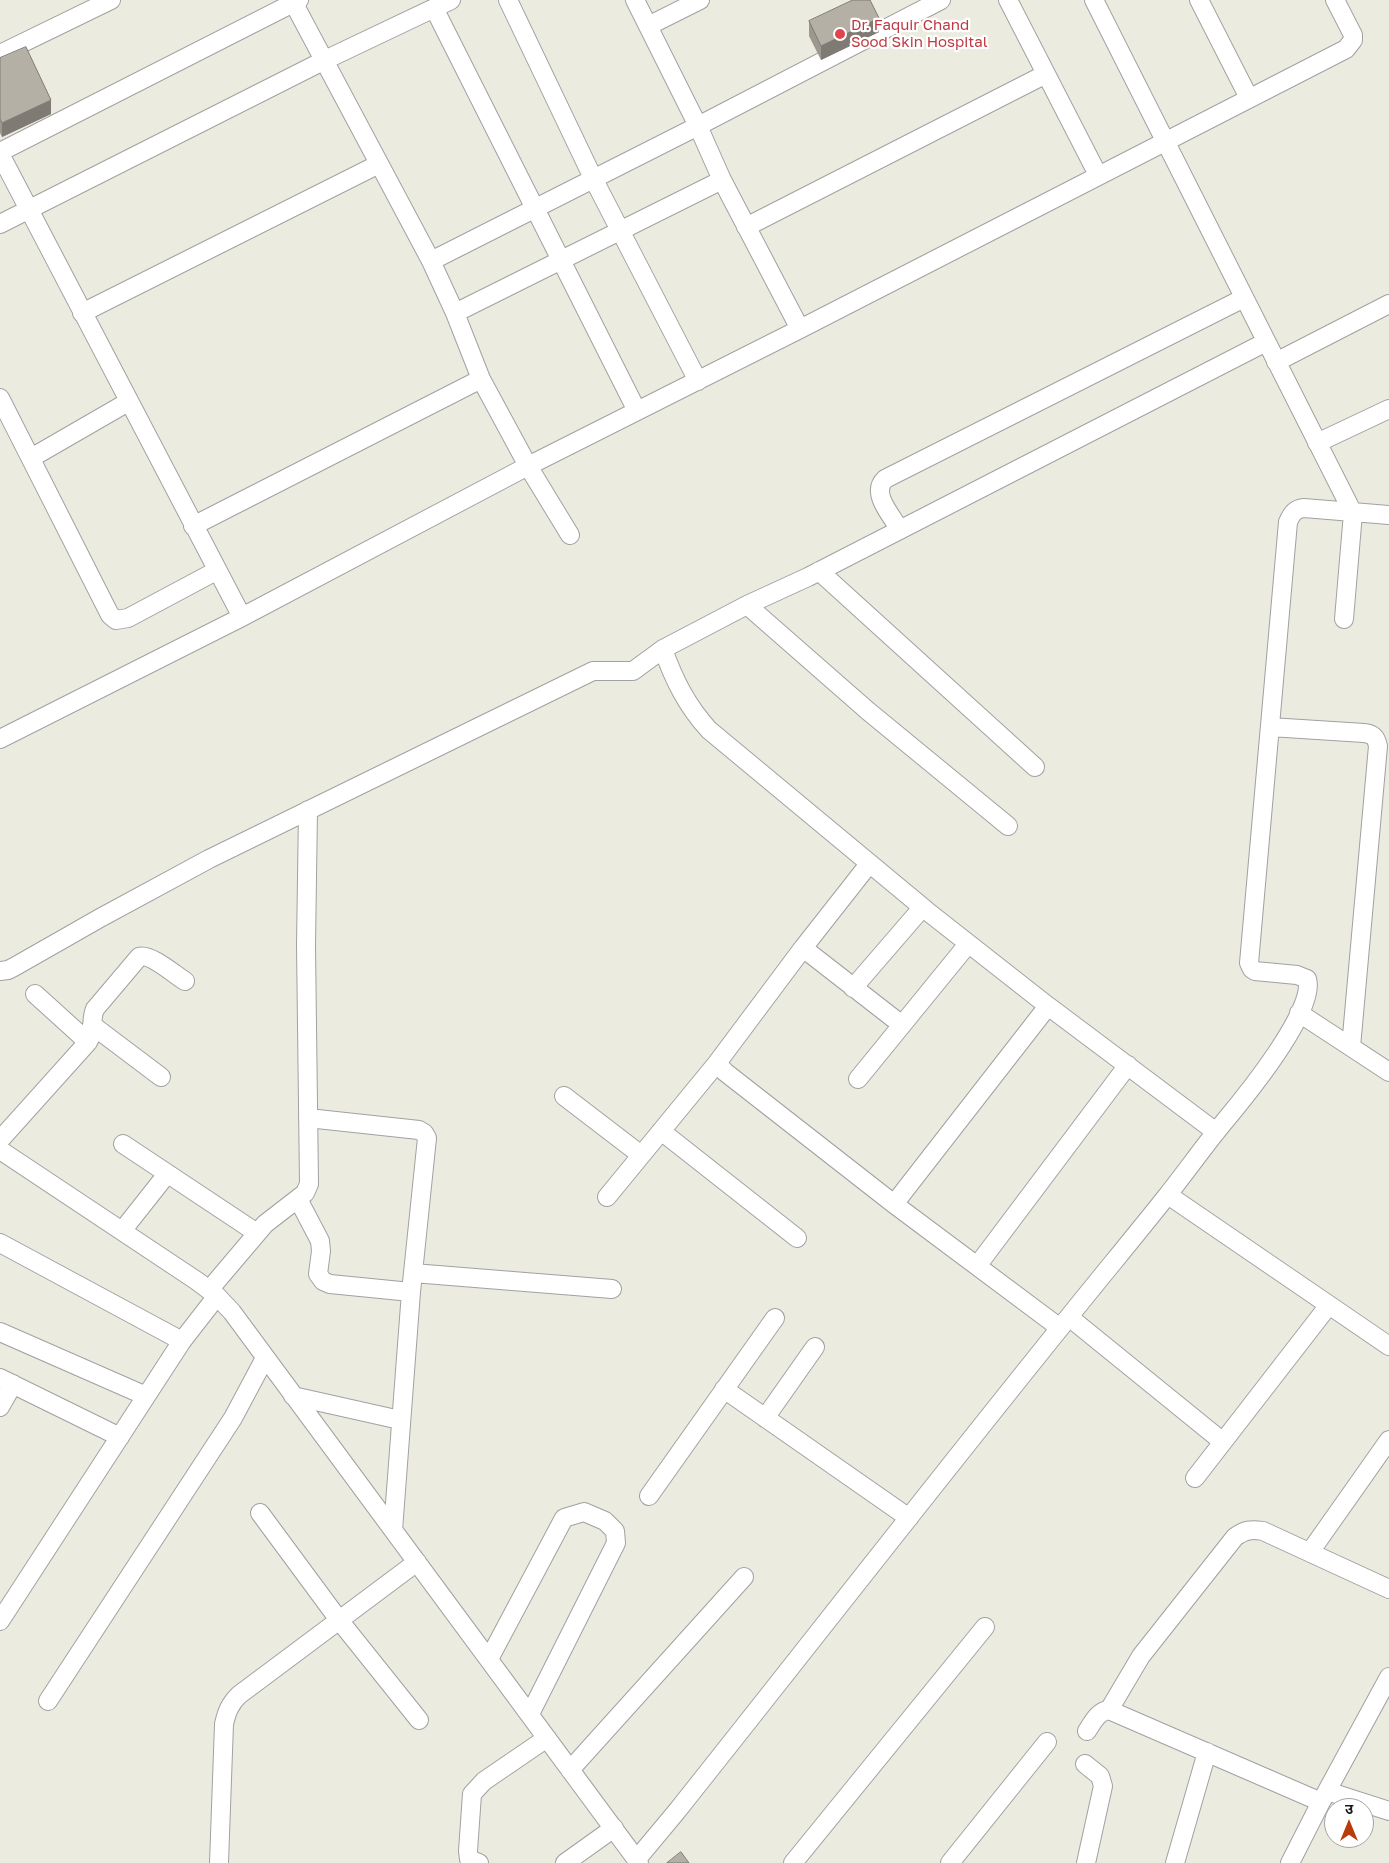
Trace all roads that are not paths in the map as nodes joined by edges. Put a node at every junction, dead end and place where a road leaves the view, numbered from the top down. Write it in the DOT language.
graph roads {
  1 [pos="111,0"];
  2 [pos="451,0"];
  3 [pos="508,0"];
  4 [pos="635,0"];
  5 [pos="700,0"];
  6 [pos="940,0"];
  7 [pos="1008,0"];
  8 [pos="1094,0"];
  9 [pos="1199,0"];
  10 [pos="1335,0"];
  11 [pos="294,1"];
  12 [pos="434,8"];
  13 [pos="648,26"];
  14 [pos="0,54"];
  15 [pos="325,60"];
  16 [pos="1046,74"];
  17 [pos="1249,98"];
  18 [pos="698,126"];
  19 [pos="1165,141"];
  20 [pos="0,153"];
  21 [pos="379,164"];
  22 [pos="1098,175"];
  23 [pos="593,178"];
  24 [pos="722,180"];
  25 [pos="536,208"];
  26 [pos="29,210"];
  27 [pos="0,224"];
  28 [pos="746,226"];
  29 [pos="620,230"];
  30 [pos="560,260"];
  31 [pos="431,261"];
  32 [pos="1244,298"];
  33 [pos="1389,304"];
  34 [pos="82,313"];
  35 [pos="455,313"];
  36 [pos="800,329"];
  37 [pos="1266,342"];
  38 [pos="1276,362"];
  39 [pos="481,379"];
  40 [pos="698,381"];
  41 [pos="0,398"];
  42 [pos="128,402"];
  43 [pos="1389,409"];
  44 [pos="637,411"];
  45 [pos="1317,443"];
  46 [pos="31,458"];
  47 [pos="528,466"];
  48 [pos="1353,513"];
  49 [pos="1389,515"];
  50 [pos="193,526"];
  51 [pos="900,530"];
  52 [pos="570,535"];
  53 [pos="216,571"];
  54 [pos="819,571"];
  55 [pos="747,605"];
  56 [pos="242,617"];
  57 [pos="1344,619"];
  58 [pos="663,650"];
  59 [pos="1270,728"];
  60 [pos="0,739"];
  61 [pos="1036,767"];
  62 [pos="308,810"];
  63 [pos="1008,826"];
  64 [pos="870,864"];
  65 [pos="922,908"];
  66 [pos="968,944"];
  67 [pos="803,948"];
  68 [pos="0,971"];
  69 [pos="186,981"];
  70 [pos="853,988"];
  71 [pos="34,994"];
  72 [pos="1048,1006"];
  73 [pos="1299,1013"];
  74 [pos="902,1025"];
  75 [pos="90,1033"];
  76 [pos="1352,1047"];
  77 [pos="717,1063"];
  78 [pos="1128,1065"];
  79 [pos="1389,1072"];
  80 [pos="161,1077"];
  81 [pos="858,1079"];
  82 [pos="564,1096"];
  83 [pos="308,1118"];
  84 [pos="661,1131"];
  85 [pos="1216,1132"];
  86 [pos="0,1140"];
  87 [pos="122,1144"];
  88 [pos="0,1150"];
  89 [pos="642,1155"];
  90 [pos="167,1174"];
  91 [pos="1168,1195"];
  92 [pos="608,1196"];
  93 [pos="298,1199"];
  94 [pos="894,1204"];
  95 [pos="122,1231"];
  96 [pos="257,1233"];
  97 [pos="797,1238"];
  98 [pos="0,1243"];
  99 [pos="977,1266"];
  100 [pos="412,1273"];
  101 [pos="612,1289"];
  102 [pos="411,1292"];
  103 [pos="213,1293"];
  104 [pos="1329,1305"];
  105 [pos="775,1318"];
  106 [pos="1064,1323"];
  107 [pos="0,1332"];
  108 [pos="182,1341"];
  109 [pos="1389,1346"];
  110 [pos="816,1348"];
  111 [pos="265,1358"];
  112 [pos="6,1381"];
  113 [pos="724,1389"];
  114 [pos="146,1396"];
  115 [pos="293,1396"];
  116 [pos="0,1407"];
  117 [pos="765,1418"];
  118 [pos="400,1420"];
  119 [pos="120,1437"];
  120 [pos="1389,1440"];
  121 [pos="1223,1442"];
  122 [pos="1195,1478"];
  123 [pos="649,1496"];
  124 [pos="260,1513"];
  125 [pos="909,1518"];
  126 [pos="393,1530"];
  127 [pos="1310,1552"];
  128 [pos="417,1562"];
  129 [pos="744,1578"];
  130 [pos="1389,1589"];
  131 [pos="0,1620"];
  132 [pos="339,1620"];
  133 [pos="985,1627"];
  134 [pos="489,1659"];
  135 [pos="1389,1677"];
  136 [pos="48,1701"];
  137 [pos="1109,1710"];
  138 [pos="530,1714"];
  139 [pos="419,1720"];
  140 [pos="1087,1731"];
  141 [pos="547,1738"];
  142 [pos="1047,1742"];
  143 [pos="1207,1752"];
  144 [pos="1085,1764"];
  145 [pos="570,1770"];
  146 [pos="1324,1796"];
  147 [pos="1389,1811"];
  148 [pos="614,1828"];
  149 [pos="638,1861"];
  150 [pos="219,1863"];
  151 [pos="479,1863"];
  152 [pos="565,1863"];
  153 [pos="793,1863"];
  154 [pos="950,1863"];
  155 [pos="1086,1863"];
  156 [pos="1174,1863"];
  157 [pos="1290,1863"];
  1 -- 14 [label="street"];
  2 -- 12 [label="street"];
  3 -- 23 [label="street"];
  4 -- 13 [label="street"];
  5 -- 13 [label="street"];
  6 -- 18 [label="street"];
  7 -- 16 [label="street"];
  8 -- 19 [label="street"];
  9 -- 17 [label="street"];
  10 -- 17 [label="street"];
  11 -- 15 [label="street"];
  11 -- 20 [label="street"];
  12 -- 15 [label="street"];
  12 -- 25 [label="street"];
  13 -- 18 [label="street"];
  15 -- 21 [label="street"];
  15 -- 26 [label="street"];
  16 -- 22 [label="street"];
  16 -- 28 [label="street"];
  17 -- 19 [label="street"];
  18 -- 23 [label="street"];
  18 -- 24 [label="street"];
  19 -- 22 [label="street"];
  19 -- 32 [label="street"];
  20 -- 26 [label="street"];
  21 -- 31 [label="street"];
  21 -- 34 [label="street"];
  22 -- 36 [label="street"];
  23 -- 25 [label="street"];
  23 -- 29 [label="street"];
  24 -- 28 [label="street"];
  24 -- 29 [label="street"];
  25 -- 30 [label="street"];
  25 -- 31 [label="street"];
  26 -- 27 [label="street"];
  26 -- 34 [label="street"];
  28 -- 36 [label="street"];
  29 -- 30 [label="street"];
  29 -- 40 [label="street"];
  30 -- 35 [label="street"];
  30 -- 44 [label="street"];
  31 -- 35 [label="street"];
  32 -- 37 [label="street"];
  32 -- 51 [label="street"];
  33 -- 38 [label="street"];
  34 -- 42 [label="street"];
  35 -- 39 [label="street"];
  36 -- 40 [label="street"];
  37 -- 38 [label="street"];
  37 -- 51 [label="street"];
  38 -- 45 [label="street"];
  39 -- 47 [label="street"];
  39 -- 50 [label="street"];
  40 -- 44 [label="street"];
  41 -- 46 [label="street"];
  42 -- 46 [label="street"];
  42 -- 50 [label="street"];
  43 -- 45 [label="street"];
  44 -- 47 [label="street"];
  45 -- 48 [label="street"];
  46 -- 53 [label="street"];
  47 -- 52 [label="street"];
  47 -- 56 [label="street"];
  48 -- 49 [label="street"];
  48 -- 57 [label="street"];
  48 -- 59 [label="street"];
  50 -- 53 [label="street"];
  51 -- 54 [label="street"];
  53 -- 56 [label="street"];
  54 -- 55 [label="street"];
  54 -- 61 [label="street"];
  55 -- 58 [label="street"];
  55 -- 63 [label="street"];
  56 -- 60 [label="street"];
  58 -- 62 [label="street"];
  58 -- 64 [label="street"];
  59 -- 73 [label="street"];
  59 -- 76 [label="street"];
  62 -- 68 [label="street"];
  62 -- 83 [label="street"];
  64 -- 65 [label="street"];
  64 -- 67 [label="street"];
  65 -- 66 [label="street"];
  65 -- 70 [label="street"];
  66 -- 72 [label="street"];
  66 -- 74 [label="street"];
  67 -- 70 [label="street"];
  67 -- 77 [label="street"];
  69 -- 75 [label="street"];
  70 -- 74 [label="street"];
  71 -- 75 [label="street"];
  72 -- 78 [label="street"];
  72 -- 94 [label="street"];
  73 -- 76 [label="street"];
  73 -- 85 [label="street"];
  74 -- 81 [label="street"];
  75 -- 80 [label="street"];
  75 -- 86 [label="street"];
  76 -- 79 [label="street"];
  77 -- 84 [label="street"];
  77 -- 94 [label="street"];
  78 -- 85 [label="street"];
  78 -- 99 [label="street"];
  82 -- 89 [label="street"];
  83 -- 93 [label="street"];
  83 -- 100 [label="street"];
  84 -- 89 [label="street"];
  84 -- 97 [label="street"];
  85 -- 91 [label="street"];
  87 -- 90 [label="street"];
  88 -- 95 [label="street"];
  89 -- 92 [label="street"];
  90 -- 95 [label="street"];
  90 -- 96 [label="street"];
  91 -- 104 [label="street"];
  91 -- 106 [label="street"];
  93 -- 96 [label="street"];
  93 -- 102 [label="street"];
  94 -- 99 [label="street"];
  95 -- 103 [label="street"];
  96 -- 103 [label="street"];
  98 -- 108 [label="street"];
  99 -- 106 [label="street"];
  100 -- 101 [label="street"];
  100 -- 102 [label="street"];
  102 -- 118 [label="street"];
  103 -- 108 [label="street"];
  103 -- 111 [label="street"];
  104 -- 109 [label="street"];
  104 -- 121 [label="street"];
  105 -- 113 [label="street"];
  106 -- 121 [label="street"];
  106 -- 125 [label="street"];
  107 -- 114 [label="street"];
  108 -- 114 [label="street"];
  110 -- 117 [label="street"];
  111 -- 115 [label="street"];
  111 -- 136 [label="street"];
  112 -- 116 [label="street"];
  112 -- 119 [label="street"];
  113 -- 117 [label="street"];
  113 -- 123 [label="street"];
  114 -- 119 [label="street"];
  115 -- 118 [label="street"];
  115 -- 126 [label="street"];
  117 -- 125 [label="street"];
  118 -- 126 [label="street"];
  119 -- 131 [label="street"];
  120 -- 127 [label="street"];
  121 -- 122 [label="street"];
  124 -- 132 [label="street"];
  125 -- 149 [label="street"];
  126 -- 128 [label="street"];
  127 -- 130 [label="street"];
  127 -- 137 [label="street"];
  128 -- 132 [label="street"];
  128 -- 134 [label="street"];
  129 -- 145 [label="street"];
  132 -- 139 [label="street"];
  132 -- 150 [label="street"];
  133 -- 153 [label="street"];
  134 -- 138 [label="street"];
  134 -- 138 [label="street"];
  135 -- 146 [label="street"];
  137 -- 140 [label="street"];
  137 -- 143 [label="street"];
  138 -- 141 [label="street"];
  141 -- 145 [label="street"];
  141 -- 151 [label="street"];
  142 -- 154 [label="street"];
  143 -- 146 [label="street"];
  143 -- 156 [label="street"];
  144 -- 155 [label="street"];
  145 -- 148 [label="street"];
  146 -- 147 [label="street"];
  146 -- 157 [label="street"];
  148 -- 149 [label="street"];
  148 -- 152 [label="street"];
}
